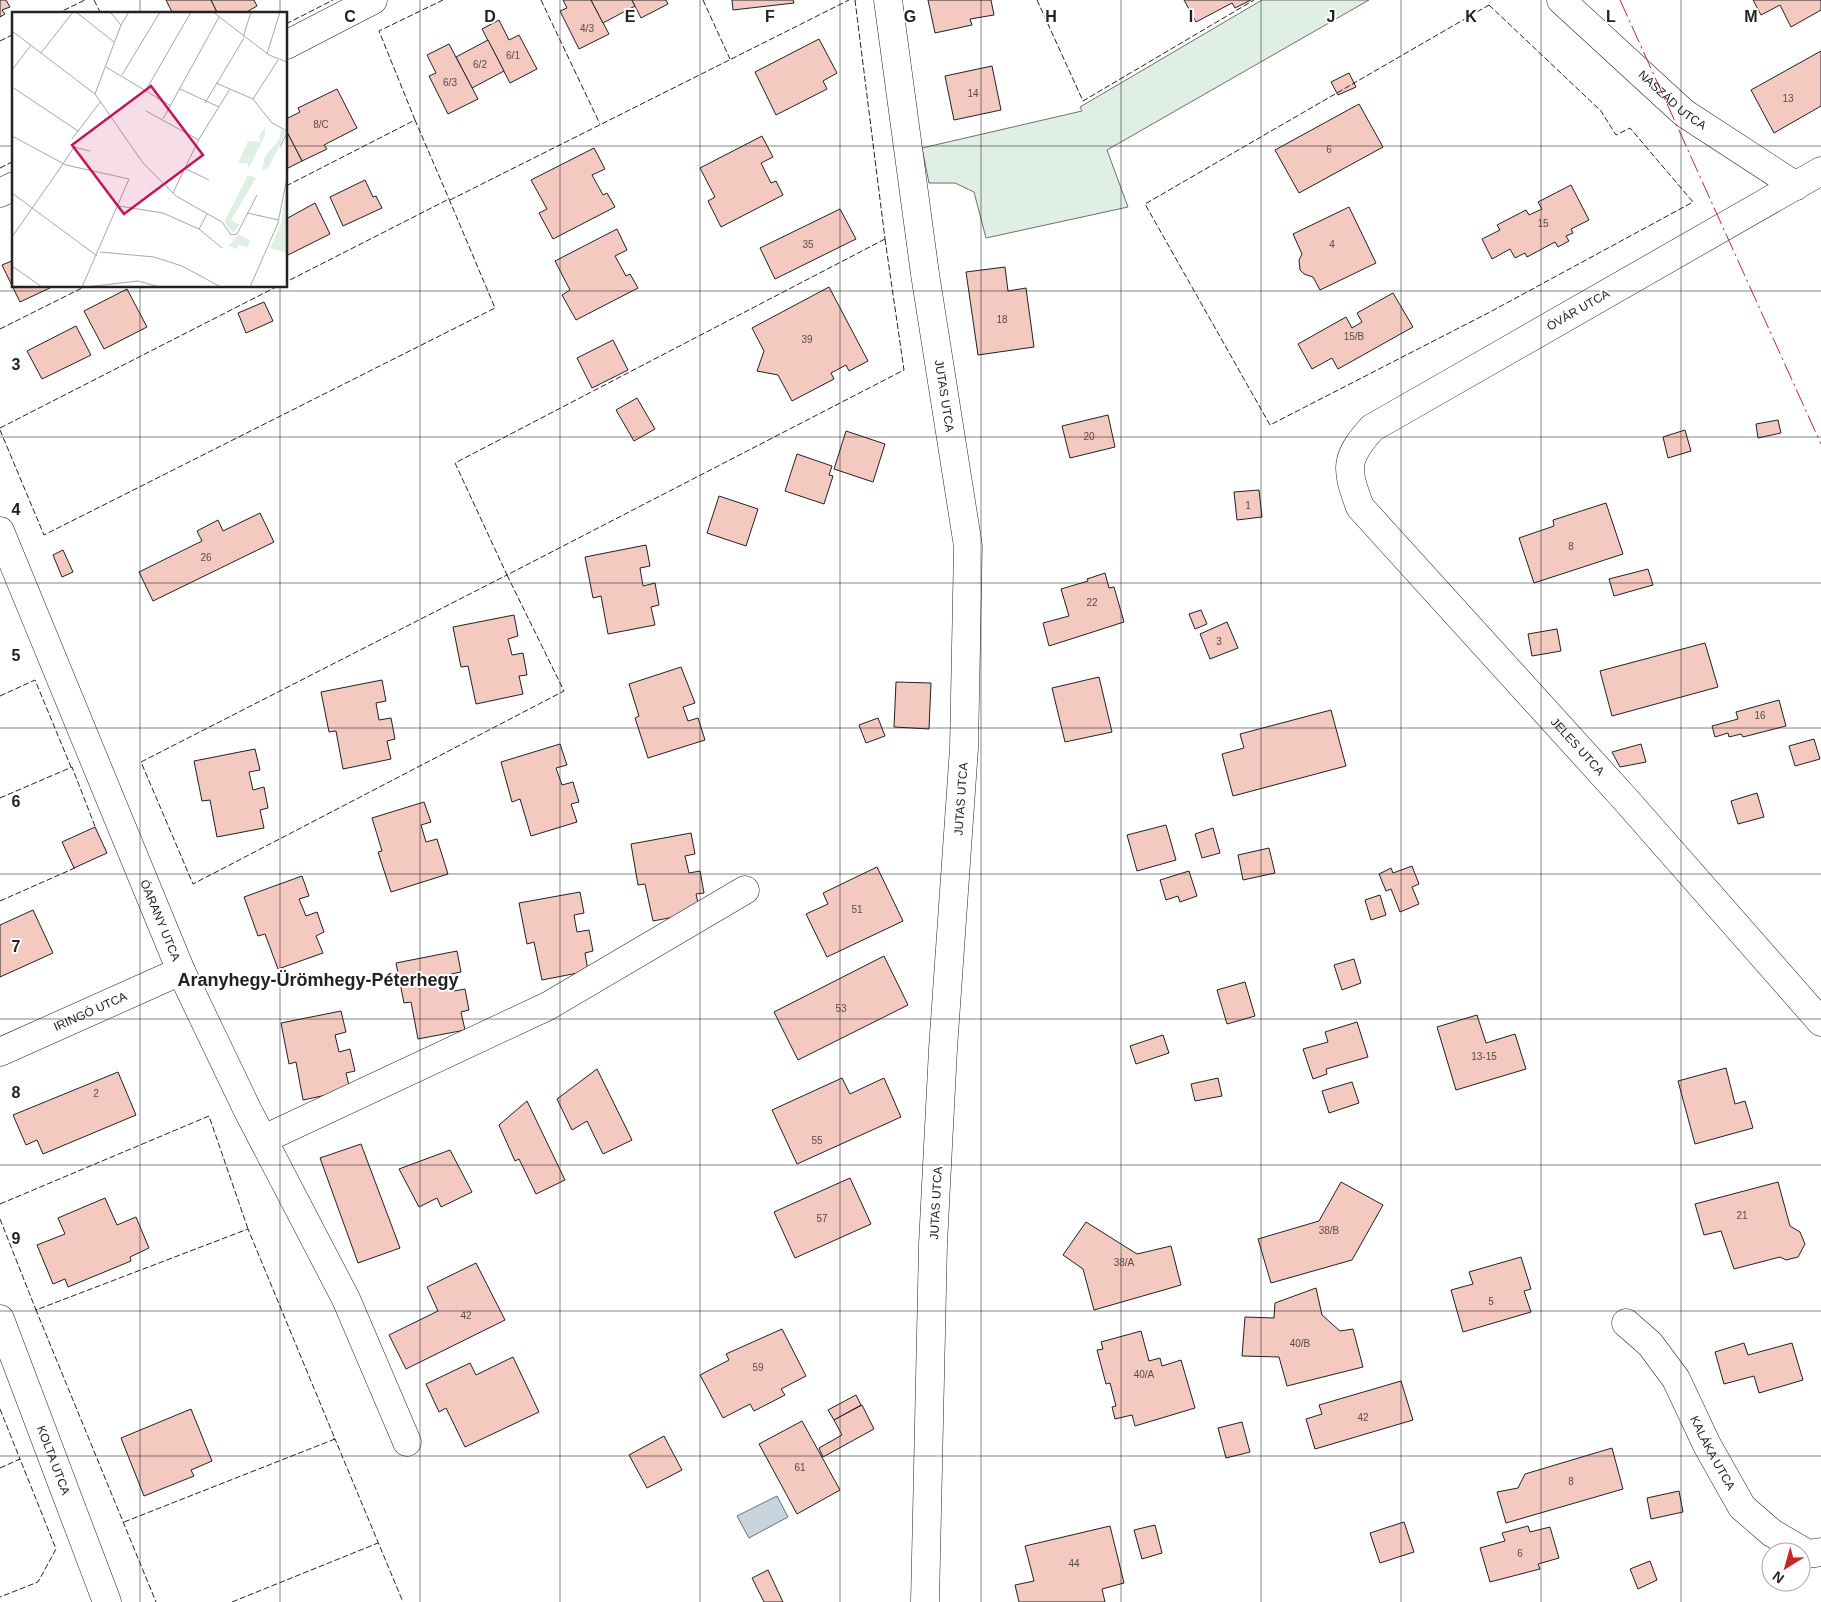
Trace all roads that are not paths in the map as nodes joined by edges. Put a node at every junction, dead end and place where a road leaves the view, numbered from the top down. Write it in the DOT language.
graph roads {
  1 [pos="373,0"];
  2 [pos="888,0"];
  3 [pos="1561,0"];
  4 [pos="288,44"];
  5 [pos="1821,172"];
  6 [pos="1796,186"];
  7 [pos="12,187"];
  8 [pos="0,193"];
  9 [pos="1350,463"];
  10 [pos="0,531"];
  11 [pos="745,890"];
  12 [pos="181,971"];
  13 [pos="1821,1022"];
  14 [pos="0,1052"];
  15 [pos="264,1139"];
  16 [pos="0,1319"];
  17 [pos="1626,1323"];
  18 [pos="407,1442"];
  19 [pos="1821,1552"];
  20 [pos="100,1600"];
  21 [pos="924,1602"];
  1 -- 4 [label="street"];
  2 -- 21 [label="street, JUTAS UTCA"];
  3 -- 6 [label="street, NASZÁD UTCA"];
  5 -- 6 [label="street, ÓVÁR UTCA"];
  6 -- 9 [label="street, ÓVÁR UTCA"];
  7 -- 8 [label="street"];
  9 -- 13 [label="street, JELES UTCA"];
  10 -- 12 [label="street, ÓARANY UTCA"];
  11 -- 15 [label="street"];
  12 -- 14 [label="street, IRINGÓ UTCA"];
  12 -- 15 [label="street, ÓARANY UTCA"];
  15 -- 18 [label="street, ÓARANY UTCA"];
  16 -- 20 [label="street, KOLTA UTCA"];
  17 -- 19 [label="street, KALÁKA UTCA"];
}
